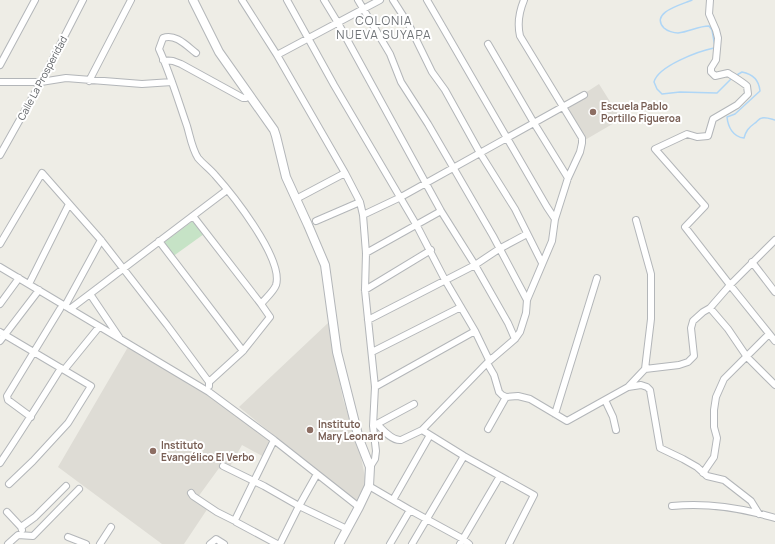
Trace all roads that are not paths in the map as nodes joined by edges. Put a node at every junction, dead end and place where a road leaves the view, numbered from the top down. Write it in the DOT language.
graph roads {
  1 [pos="35,0"];
  2 [pos="83,0"];
  3 [pos="131,0"];
  4 [pos="193,0"];
  5 [pos="242,0"];
  6 [pos="287,0"];
  7 [pos="324,0"];
  8 [pos="358,0"];
  9 [pos="380,0"];
  10 [pos="393,0"];
  11 [pos="427,0"];
  12 [pos="524,0"];
  13 [pos="710,0"];
  14 [pos="363,9"];
  15 [pos="338,23"];
  16 [pos="308,38"];
  17 [pos="488,44"];
  18 [pos="196,53"];
  19 [pos="277,55"];
  20 [pos="163,60"];
  21 [pos="0,65"];
  22 [pos="89,81"];
  23 [pos="0,82"];
  24 [pos="41,82"];
  25 [pos="172,82"];
  26 [pos="249,95"];
  27 [pos="584,95"];
  28 [pos="562,106"];
  29 [pos="534,122"];
  30 [pos="508,138"];
  31 [pos="480,153"];
  32 [pos="0,155"];
  33 [pos="453,168"];
  34 [pos="345,173"];
  35 [pos="568,178"];
  36 [pos="426,183"];
  37 [pos="227,190"];
  38 [pos="401,197"];
  39 [pos="296,199"];
  40 [pos="360,202"];
  41 [pos="69,204"];
  42 [pos="441,211"];
  43 [pos="193,216"];
  44 [pos="363,216"];
  45 [pos="555,219"];
  46 [pos="636,220"];
  47 [pos="316,221"];
  48 [pos="417,226"];
  49 [pos="528,234"];
  50 [pos="101,240"];
  51 [pos="159,241"];
  52 [pos="774,243"];
  53 [pos="0,244"];
  54 [pos="499,249"];
  55 [pos="430,250"];
  56 [pos="366,253"];
  57 [pos="752,262"];
  58 [pos="542,264"];
  59 [pos="475,265"];
  60 [pos="0,267"];
  61 [pos="123,268"];
  62 [pos="19,278"];
  63 [pos="597,278"];
  64 [pos="445,280"];
  65 [pos="29,284"];
  66 [pos="730,285"];
  67 [pos="39,290"];
  68 [pos="366,290"];
  69 [pos="775,292"];
  70 [pos="90,294"];
  71 [pos="527,300"];
  72 [pos="0,304"];
  73 [pos="261,304"];
  74 [pos="461,307"];
  75 [pos="65,308"];
  76 [pos="710,308"];
  77 [pos="368,320"];
  78 [pos="100,327"];
  79 [pos="475,331"];
  80 [pos="2,333"];
  81 [pos="769,334"];
  82 [pos="120,338"];
  83 [pos="515,339"];
  84 [pos="0,341"];
  85 [pos="775,341"];
  86 [pos="243,351"];
  87 [pos="34,352"];
  88 [pos="372,352"];
  89 [pos="747,357"];
  90 [pos="492,358"];
  91 [pos="487,363"];
  92 [pos="63,369"];
  93 [pos="645,369"];
  94 [pos="209,382"];
  95 [pos="775,385"];
  96 [pos="375,387"];
  97 [pos="628,387"];
  98 [pos="209,392"];
  99 [pos="506,397"];
  100 [pos="605,400"];
  101 [pos="414,404"];
  102 [pos="555,414"];
  103 [pos="31,417"];
  104 [pos="375,425"];
  105 [pos="488,429"];
  106 [pos="422,430"];
  107 [pos="616,430"];
  108 [pos="430,435"];
  109 [pos="274,440"];
  110 [pos="464,456"];
  111 [pos="0,463"];
  112 [pos="223,466"];
  113 [pos="370,467"];
  114 [pos="703,473"];
  115 [pos="317,474"];
  116 [pos="500,476"];
  117 [pos="254,481"];
  118 [pos="9,484"];
  119 [pos="66,486"];
  120 [pos="369,486"];
  121 [pos="79,489"];
  122 [pos="191,493"];
  123 [pos="393,500"];
  124 [pos="299,506"];
  125 [pos="672,506"];
  126 [pos="359,507"];
  127 [pos="410,510"];
  128 [pos="775,511"];
  129 [pos="7,512"];
  130 [pos="759,514"];
  131 [pos="767,516"];
  132 [pos="775,518"];
  133 [pos="427,519"];
  134 [pos="235,521"];
  135 [pos="21,527"];
  136 [pos="112,527"];
  137 [pos="347,529"];
  138 [pos="20,535"];
  139 [pos="68,537"];
  140 [pos="461,542"];
  141 [pos="8,544"];
  142 [pos="86,544"];
  143 [pos="100,544"];
  144 [pos="210,544"];
  145 [pos="224,544"];
  146 [pos="277,544"];
  147 [pos="280,544"];
  148 [pos="340,544"];
  149 [pos="390,544"];
  150 [pos="412,544"];
  151 [pos="469,544"];
  152 [pos="508,544"];
  1 -- 21 [label="street"];
  2 -- 24 [label="street, Calle La Prosperidad"];
  3 -- 22 [label="street"];
  4 -- 26 [label="street"];
  5 -- 19 [label="street"];
  6 -- 16 [label="street"];
  7 -- 15 [label="street"];
  8 -- 14 [label="street"];
  9 -- 14 [label="street"];
  10 -- 31 [label="street"];
  11 -- 30 [label="street"];
  12 -- 28 [label="street"];
  13 -- 66 [label="street"];
  14 -- 15 [label="street"];
  14 -- 33 [label="street"];
  15 -- 16 [label="street"];
  15 -- 36 [label="street"];
  16 -- 19 [label="street"];
  16 -- 38 [label="street"];
  17 -- 29 [label="street"];
  18 -- 20 [label="street"];
  19 -- 34 [label="street"];
  20 -- 25 [label="street"];
  20 -- 26 [label="street"];
  22 -- 24 [label="street"];
  22 -- 25 [label="street"];
  23 -- 24 [label="street"];
  24 -- 32 [label="street, Calle La Prosperidad"];
  25 -- 37 [label="street"];
  26 -- 39 [label="street"];
  27 -- 28 [label="street"];
  28 -- 29 [label="street"];
  28 -- 35 [label="street"];
  29 -- 30 [label="street"];
  29 -- 35 [label="street"];
  30 -- 31 [label="street"];
  30 -- 45 [label="street"];
  31 -- 33 [label="street"];
  31 -- 49 [label="street"];
  33 -- 36 [label="street"];
  33 -- 54 [label="street"];
  34 -- 39 [label="street"];
  34 -- 40 [label="street"];
  35 -- 45 [label="street"];
  36 -- 38 [label="street"];
  36 -- 42 [label="street"];
  37 -- 43 [label="street"];
  37 -- 73 [label="street"];
  38 -- 44 [label="street"];
  38 -- 48 [label="street"];
  39 -- 113 [label="street"];
  40 -- 44 [label="street"];
  40 -- 47 [label="street"];
  41 -- 50 [label="street"];
  41 -- 53 [label="street"];
  41 -- 65 [label="street"];
  42 -- 48 [label="street"];
  42 -- 59 [label="street"];
  43 -- 51 [label="street"];
  43 -- 73 [label="street"];
  44 -- 56 [label="street"];
  45 -- 58 [label="street"];
  46 -- 93 [label="street"];
  48 -- 55 [label="street"];
  48 -- 56 [label="street"];
  49 -- 54 [label="street"];
  49 -- 58 [label="street"];
  50 -- 61 [label="street"];
  50 -- 75 [label="street"];
  51 -- 61 [label="street"];
  51 -- 86 [label="street"];
  52 -- 57 [label="street"];
  54 -- 59 [label="street"];
  54 -- 71 [label="street"];
  55 -- 64 [label="street"];
  55 -- 68 [label="street"];
  56 -- 68 [label="street"];
  57 -- 66 [label="street"];
  57 -- 69 [label="street"];
  58 -- 71 [label="street"];
  59 -- 64 [label="street"];
  59 -- 83 [label="street"];
  60 -- 62 [label="street"];
  61 -- 70 [label="street"];
  61 -- 94 [label="street"];
  62 -- 65 [label="street"];
  62 -- 72 [label="street"];
  63 -- 102 [label="street"];
  64 -- 74 [label="street"];
  64 -- 77 [label="street"];
  65 -- 67 [label="street"];
  66 -- 76 [label="street"];
  66 -- 81 [label="street"];
  67 -- 75 [label="street"];
  67 -- 80 [label="street"];
  68 -- 77 [label="street"];
  70 -- 75 [label="street"];
  70 -- 82 [label="street"];
  71 -- 83 [label="street"];
  73 -- 86 [label="street"];
  74 -- 79 [label="street"];
  74 -- 88 [label="street"];
  75 -- 78 [label="street"];
  75 -- 87 [label="street"];
  76 -- 89 [label="street"];
  76 -- 93 [label="street"];
  77 -- 88 [label="street"];
  78 -- 82 [label="street"];
  78 -- 92 [label="street"];
  79 -- 90 [label="street"];
  79 -- 96 [label="street"];
  80 -- 84 [label="street"];
  80 -- 87 [label="street"];
  81 -- 85 [label="street"];
  81 -- 89 [label="street"];
  82 -- 98 [label="street"];
  83 -- 90 [label="street"];
  86 -- 94 [label="street"];
  87 -- 92 [label="street"];
  87 -- 103 [label="street"];
  88 -- 96 [label="street"];
  89 -- 95 [label="street"];
  89 -- 114 [label="street"];
  90 -- 91 [label="street"];
  91 -- 99 [label="street"];
  91 -- 106 [label="street"];
  92 -- 103 [label="street"];
  92 -- 118 [label="street"];
  93 -- 97 [label="street"];
  94 -- 98 [label="street"];
  96 -- 104 [label="street"];
  97 -- 100 [label="street"];
  97 -- 114 [label="street"];
  98 -- 109 [label="street"];
  99 -- 102 [label="street"];
  99 -- 105 [label="street"];
  100 -- 102 [label="street"];
  100 -- 107 [label="street"];
  101 -- 104 [label="street"];
  103 -- 111 [label="street"];
  104 -- 106 [label="street"];
  104 -- 113 [label="street"];
  106 -- 108 [label="street"];
  108 -- 110 [label="street"];
  108 -- 123 [label="street"];
  109 -- 115 [label="street"];
  109 -- 117 [label="street"];
  110 -- 116 [label="street"];
  110 -- 133 [label="street"];
  112 -- 117 [label="street"];
  113 -- 120 [label="street"];
  114 -- 130 [label="street"];
  115 -- 124 [label="street"];
  115 -- 126 [label="street"];
  116 -- 140 [label="street"];
  116 -- 152 [label="street"];
  117 -- 124 [label="street"];
  117 -- 134 [label="street"];
  119 -- 135 [label="street"];
  120 -- 123 [label="street"];
  120 -- 126 [label="street"];
  121 -- 138 [label="street"];
  122 -- 134 [label="street"];
  123 -- 127 [label="street"];
  124 -- 137 [label="street"];
  124 -- 147 [label="street"];
  125 -- 130 [label="street"];
  126 -- 137 [label="street"];
  127 -- 133 [label="street"];
  127 -- 149 [label="street"];
  128 -- 131 [label="street"];
  129 -- 135 [label="street"];
  130 -- 131 [label="street"];
  131 -- 132 [label="street"];
  133 -- 140 [label="street"];
  133 -- 150 [label="street"];
  134 -- 146 [label="street"];
  135 -- 138 [label="street"];
  136 -- 143 [label="street"];
  137 -- 148 [label="street"];
  138 -- 141 [label="street"];
  139 -- 142 [label="street"];
  140 -- 151 [label="street"];
  144 -- 145 [label="street"];
}
